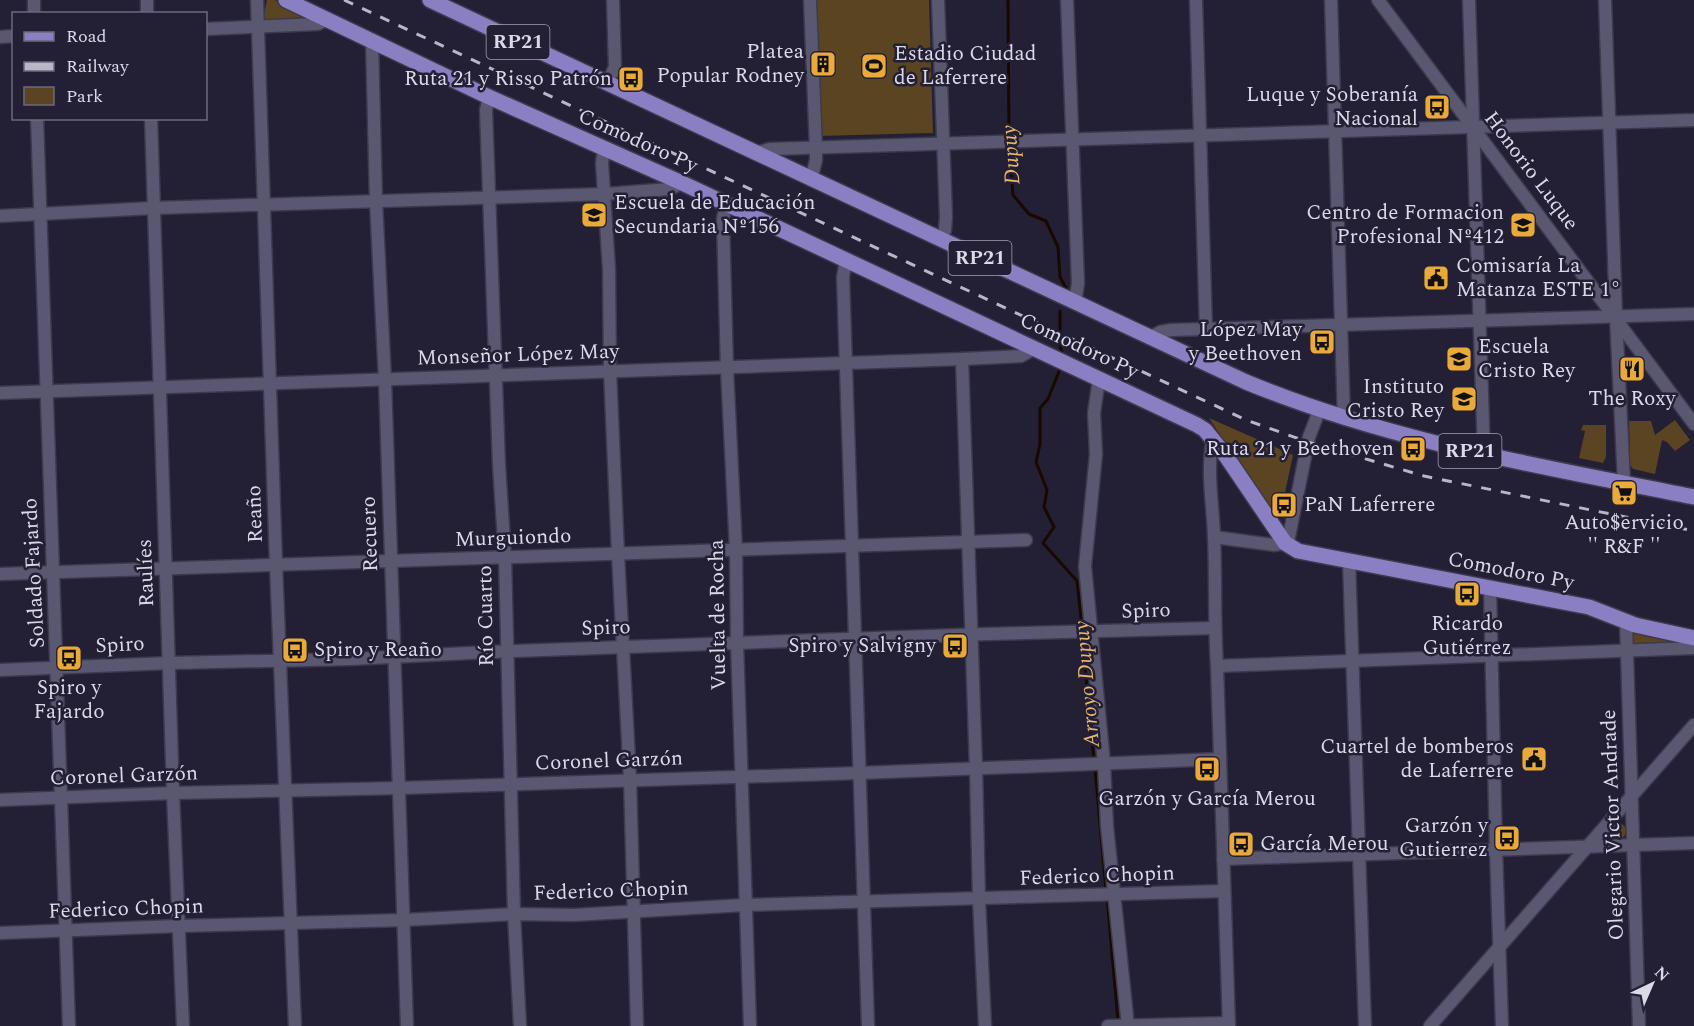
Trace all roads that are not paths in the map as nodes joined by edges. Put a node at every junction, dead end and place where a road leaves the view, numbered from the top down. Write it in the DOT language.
graph roads {
  1 [pos="257,0"];
  2 [pos="286,0"];
  3 [pos="430,0"];
  4 [pos="613,0"];
  5 [pos="810,0"];
  6 [pos="938,0"];
  7 [pos="1067,0"];
  8 [pos="1196,0"];
  9 [pos="1331,0"];
  10 [pos="1378,0"];
  11 [pos="1469,0"];
  12 [pos="1605,0"];
  13 [pos="327,19"];
  14 [pos="259,26"];
  15 [pos="207,29"];
  16 [pos="372,40"];
  17 [pos="607,84"];
  18 [pos="489,97"];
  19 [pos="37,120"];
  20 [pos="151,120"];
  21 [pos="1694,120"];
  22 [pos="1609,123"];
  23 [pos="1473,127"];
  24 [pos="1335,131"];
  25 [pos="1200,136"];
  26 [pos="1073,140"];
  27 [pos="944,143"];
  28 [pos="604,148"];
  29 [pos="816,149"];
  30 [pos="756,153"];
  31 [pos="811,180"];
  32 [pos="682,183"];
  33 [pos="605,194"];
  34 [pos="489,198"];
  35 [pos="376,201"];
  36 [pos="726,204"];
  37 [pos="265,206"];
  38 [pos="154,208"];
  39 [pos="40,215"];
  40 [pos="0,216"];
  41 [pos="941,240"];
  42 [pos="846,260"];
  43 [pos="1075,303"];
  44 [pos="1694,314"];
  45 [pos="1616,316"];
  46 [pos="1480,321"];
  47 [pos="1341,325"];
  48 [pos="1206,330"];
  49 [pos="1149,338"];
  50 [pos="1035,348"];
  51 [pos="962,359"];
  52 [pos="846,364"];
  53 [pos="727,369"];
  54 [pos="610,371"];
  55 [pos="496,377"];
  56 [pos="1099,379"];
  57 [pos="385,380"];
  58 [pos="271,384"];
  59 [pos="160,387"];
  60 [pos="47,391"];
  61 [pos="0,393"];
  62 [pos="1319,411"];
  63 [pos="1344,419"];
  64 [pos="1694,424"];
  65 [pos="1213,439"];
  66 [pos="1484,455"];
  67 [pos="1624,483"];
  68 [pos="1694,497"];
  69 [pos="1214,537"];
  70 [pos="1026,540"];
  71 [pos="969,542"];
  72 [pos="1285,543"];
  73 [pos="852,546"];
  74 [pos="736,550"];
  75 [pos="618,554"];
  76 [pos="505,557"];
  77 [pos="390,561"];
  78 [pos="1349,561"];
  79 [pos="276,565"];
  80 [pos="165,568"];
  81 [pos="54,572"];
  82 [pos="0,574"];
  83 [pos="1490,589"];
  84 [pos="1626,622"];
  85 [pos="1214,628"];
  86 [pos="1089,632"];
  87 [pos="970,635"];
  88 [pos="1694,638"];
  89 [pos="855,639"];
  90 [pos="737,644"];
  91 [pos="623,647"];
  92 [pos="1694,648"];
  93 [pos="507,651"];
  94 [pos="1627,651"];
  95 [pos="1491,655"];
  96 [pos="394,656"];
  97 [pos="1353,659"];
  98 [pos="282,660"];
  99 [pos="170,663"];
  100 [pos="1217,666"];
  101 [pos="58,668"];
  102 [pos="0,670"];
  103 [pos="1694,725"];
  104 [pos="1220,759"];
  105 [pos="1102,763"];
  106 [pos="976,768"];
  107 [pos="859,773"];
  108 [pos="742,776"];
  109 [pos="630,779"];
  110 [pos="511,784"];
  111 [pos="400,788"];
  112 [pos="286,791"];
  113 [pos="173,793"];
  114 [pos="1632,794"];
  115 [pos="63,798"];
  116 [pos="0,800"];
  117 [pos="1694,843"];
  118 [pos="1633,845"];
  119 [pos="1586,846"];
  120 [pos="1496,849"];
  121 [pos="1359,853"];
  122 [pos="1223,859"];
  123 [pos="1224,891"];
  124 [pos="1114,895"];
  125 [pos="979,899"];
  126 [pos="863,901"];
  127 [pos="745,905"];
  128 [pos="634,911"];
  129 [pos="514,914"];
  130 [pos="404,920"];
  131 [pos="292,923"];
  132 [pos="178,926"];
  133 [pos="65,931"];
  134 [pos="0,933"];
  135 [pos="1500,945"];
  136 [pos="1229,1024"];
  137 [pos="1127,1025"];
  138 [pos="69,1026"];
  139 [pos="183,1026"];
  140 [pos="296,1026"];
  141 [pos="407,1026"];
  142 [pos="520,1026"];
  143 [pos="637,1026"];
  144 [pos="750,1026"];
  145 [pos="868,1026"];
  146 [pos="985,1026"];
  147 [pos="1108,1026"];
  148 [pos="1365,1026"];
  149 [pos="1430,1026"];
  150 [pos="1502,1026"];
  151 [pos="1639,1026"];
  1 -- 14 [label="street, Reaño"];
  2 -- 13 [label="main road, Comodoro Py"];
  3 -- 17 [label="main road, RP21"];
  4 -- 17 [label="street"];
  5 -- 29 [label="street"];
  6 -- 27 [label="street"];
  7 -- 26 [label="street"];
  8 -- 25 [label="street"];
  9 -- 24 [label="street"];
  10 -- 23 [label="street, Honorio Luque"];
  11 -- 23 [label="street"];
  12 -- 22 [label="street"];
  13 -- 14 [label="street"];
  13 -- 16 [label="main road, Comodoro Py"];
  14 -- 15 [label="street"];
  14 -- 37 [label="street, Reaño"];
  16 -- 18 [label="main road, Comodoro Py"];
  16 -- 35 [label="street, Recuero"];
  17 -- 30 [label="main road, RP21"];
  18 -- 28 [label="main road, Comodoro Py"];
  18 -- 34 [label="street, Río Cuarto"];
  19 -- 39 [label="street, Soldado Fajardo"];
  20 -- 38 [label="street, Raulíes"];
  21 -- 22 [label="street"];
  22 -- 23 [label="street"];
  22 -- 45 [label="street"];
  23 -- 24 [label="street"];
  23 -- 45 [label="street, Honorio Luque"];
  23 -- 46 [label="street"];
  24 -- 25 [label="street"];
  24 -- 47 [label="street"];
  25 -- 26 [label="street"];
  25 -- 48 [label="street"];
  26 -- 27 [label="street"];
  26 -- 43 [label="street"];
  27 -- 29 [label="street"];
  27 -- 41 [label="street"];
  28 -- 32 [label="main road, Comodoro Py"];
  28 -- 33 [label="street"];
  29 -- 30 [label="street"];
  29 -- 31 [label="street"];
  30 -- 31 [label="main road, RP21"];
  31 -- 41 [label="main road, RP21"];
  32 -- 33 [label="street"];
  32 -- 36 [label="main road, Comodoro Py"];
  33 -- 34 [label="street"];
  33 -- 54 [label="street"];
  34 -- 35 [label="street"];
  34 -- 55 [label="street, Río Cuarto"];
  35 -- 37 [label="street"];
  35 -- 57 [label="street, Recuero"];
  36 -- 42 [label="main road, Comodoro Py"];
  36 -- 53 [label="street, Vuelta de Rocha"];
  37 -- 38 [label="street"];
  37 -- 58 [label="street, Reaño"];
  38 -- 39 [label="street"];
  38 -- 59 [label="street, Raulíes"];
  39 -- 40 [label="street"];
  39 -- 60 [label="street, Soldado Fajardo"];
  41 -- 43 [label="main road, RP21"];
  42 -- 50 [label="main road, Comodoro Py"];
  42 -- 52 [label="street"];
  43 -- 49 [label="main road, RP21"];
  44 -- 45 [label="street"];
  45 -- 46 [label="street"];
  45 -- 64 [label="street, Honorio Luque"];
  45 -- 67 [label="street"];
  46 -- 47 [label="street"];
  46 -- 66 [label="street"];
  47 -- 48 [label="street"];
  47 -- 63 [label="street"];
  48 -- 49 [label="street"];
  49 -- 62 [label="main road, RP21"];
  50 -- 51 [label="street, Monseñor López May"];
  50 -- 56 [label="main road, Comodoro Py"];
  51 -- 52 [label="street, Monseñor López May"];
  51 -- 71 [label="street"];
  52 -- 53 [label="street, Monseñor López May"];
  52 -- 73 [label="street"];
  53 -- 54 [label="street, Monseñor López May"];
  53 -- 74 [label="street, Vuelta de Rocha"];
  54 -- 55 [label="street, Monseñor López May"];
  54 -- 75 [label="street"];
  55 -- 57 [label="street, Monseñor López May"];
  55 -- 76 [label="street, Río Cuarto"];
  56 -- 65 [label="main road, Comodoro Py"];
  56 -- 86 [label="street"];
  57 -- 58 [label="street, Monseñor López May"];
  57 -- 77 [label="street, Recuero"];
  58 -- 59 [label="street, Monseñor López May"];
  58 -- 79 [label="street, Reaño"];
  59 -- 60 [label="street, Monseñor López May"];
  59 -- 80 [label="street, Raulíes"];
  60 -- 61 [label="street, Monseñor López May"];
  60 -- 81 [label="street, Soldado Fajardo"];
  62 -- 63 [label="main road, RP21"];
  62 -- 72 [label="street"];
  63 -- 66 [label="main road, RP21"];
  65 -- 69 [label="street"];
  65 -- 72 [label="main road, Comodoro Py"];
  66 -- 67 [label="main road, RP21"];
  67 -- 68 [label="main road, RP21"];
  69 -- 72 [label="street, Comodoro Py"];
  69 -- 85 [label="street"];
  70 -- 71 [label="street, Murguiondo"];
  71 -- 73 [label="street, Murguiondo"];
  71 -- 87 [label="street"];
  72 -- 78 [label="main road, Comodoro Py"];
  73 -- 74 [label="street, Murguiondo"];
  73 -- 89 [label="street"];
  74 -- 75 [label="street, Murguiondo"];
  74 -- 90 [label="street, Vuelta de Rocha"];
  75 -- 76 [label="street, Murguiondo"];
  75 -- 91 [label="street"];
  76 -- 77 [label="street, Murguiondo"];
  76 -- 93 [label="street, Río Cuarto"];
  77 -- 79 [label="street, Murguiondo"];
  77 -- 96 [label="street, Recuero"];
  78 -- 83 [label="main road, Comodoro Py"];
  78 -- 97 [label="street"];
  79 -- 80 [label="street, Murguiondo"];
  79 -- 98 [label="street, Reaño"];
  80 -- 81 [label="street, Murguiondo"];
  80 -- 99 [label="street, Raulíes"];
  81 -- 82 [label="street, Murguiondo"];
  81 -- 101 [label="street, Soldado Fajardo"];
  83 -- 84 [label="main road, Comodoro Py"];
  83 -- 95 [label="street"];
  84 -- 88 [label="main road, Comodoro Py"];
  84 -- 94 [label="street, Olegario Victor Andrade"];
  85 -- 86 [label="street, Spiro"];
  85 -- 100 [label="street"];
  86 -- 87 [label="street, Spiro"];
  86 -- 105 [label="street"];
  87 -- 89 [label="street, Spiro"];
  87 -- 106 [label="street"];
  89 -- 90 [label="street, Spiro"];
  89 -- 107 [label="street"];
  90 -- 91 [label="street, Spiro"];
  90 -- 108 [label="street, Vuelta de Rocha"];
  91 -- 93 [label="street, Spiro"];
  91 -- 109 [label="street"];
  92 -- 94 [label="street"];
  93 -- 96 [label="street, Spiro"];
  93 -- 110 [label="street, Río Cuarto"];
  94 -- 95 [label="street"];
  94 -- 114 [label="street, Olegario Victor Andrade"];
  95 -- 97 [label="street"];
  95 -- 120 [label="street"];
  96 -- 98 [label="street, Spiro"];
  96 -- 111 [label="street, Recuero"];
  97 -- 100 [label="street"];
  97 -- 121 [label="street"];
  98 -- 99 [label="street, Spiro"];
  98 -- 112 [label="street, Reaño"];
  99 -- 101 [label="street, Spiro"];
  99 -- 113 [label="street, Raulíes"];
  100 -- 104 [label="street"];
  101 -- 102 [label="street, Spiro"];
  101 -- 115 [label="street, Soldado Fajardo"];
  103 -- 114 [label="street"];
  104 -- 105 [label="street, Coronel Garzón"];
  104 -- 122 [label="street"];
  105 -- 106 [label="street, Coronel Garzón"];
  105 -- 124 [label="street"];
  106 -- 107 [label="street, Coronel Garzón"];
  106 -- 125 [label="street"];
  107 -- 108 [label="street, Coronel Garzón"];
  107 -- 126 [label="street"];
  108 -- 109 [label="street, Coronel Garzón"];
  108 -- 127 [label="street, Vuelta de Rocha"];
  109 -- 110 [label="street, Coronel Garzón"];
  109 -- 128 [label="street"];
  110 -- 111 [label="street, Coronel Garzón"];
  110 -- 129 [label="street, Río Cuarto"];
  111 -- 112 [label="street, Coronel Garzón"];
  111 -- 130 [label="street, Recuero"];
  112 -- 113 [label="street, Coronel Garzón"];
  112 -- 131 [label="street, Reaño"];
  113 -- 115 [label="street, Coronel Garzón"];
  113 -- 132 [label="street, Raulíes"];
  114 -- 118 [label="street, Olegario Victor Andrade"];
  114 -- 119 [label="street"];
  115 -- 116 [label="street, Coronel Garzón"];
  115 -- 133 [label="street, Soldado Fajardo"];
  117 -- 118 [label="street"];
  118 -- 119 [label="street"];
  118 -- 151 [label="street, Olegario Victor Andrade"];
  119 -- 120 [label="street"];
  119 -- 135 [label="street"];
  120 -- 121 [label="street"];
  120 -- 135 [label="street"];
  121 -- 122 [label="street"];
  121 -- 148 [label="street"];
  122 -- 123 [label="street"];
  123 -- 124 [label="street, Federico Chopin"];
  123 -- 136 [label="street"];
  124 -- 125 [label="street, Federico Chopin"];
  124 -- 137 [label="street"];
  125 -- 126 [label="street, Federico Chopin"];
  125 -- 146 [label="street"];
  126 -- 127 [label="street, Federico Chopin"];
  126 -- 145 [label="street"];
  127 -- 128 [label="street, Federico Chopin"];
  127 -- 144 [label="street, Vuelta de Rocha"];
  128 -- 129 [label="street, Federico Chopin"];
  128 -- 143 [label="street"];
  129 -- 130 [label="street, Federico Chopin"];
  129 -- 142 [label="street, Río Cuarto"];
  130 -- 131 [label="street, Federico Chopin"];
  130 -- 141 [label="street, Recuero"];
  131 -- 132 [label="street, Federico Chopin"];
  131 -- 140 [label="street, Reaño"];
  132 -- 133 [label="street, Federico Chopin"];
  132 -- 139 [label="street, Raulíes"];
  133 -- 134 [label="street, Federico Chopin"];
  133 -- 138 [label="street, Soldado Fajardo"];
  135 -- 149 [label="street"];
  135 -- 150 [label="street"];
  136 -- 137 [label="street"];
  137 -- 147 [label="street"];
}
